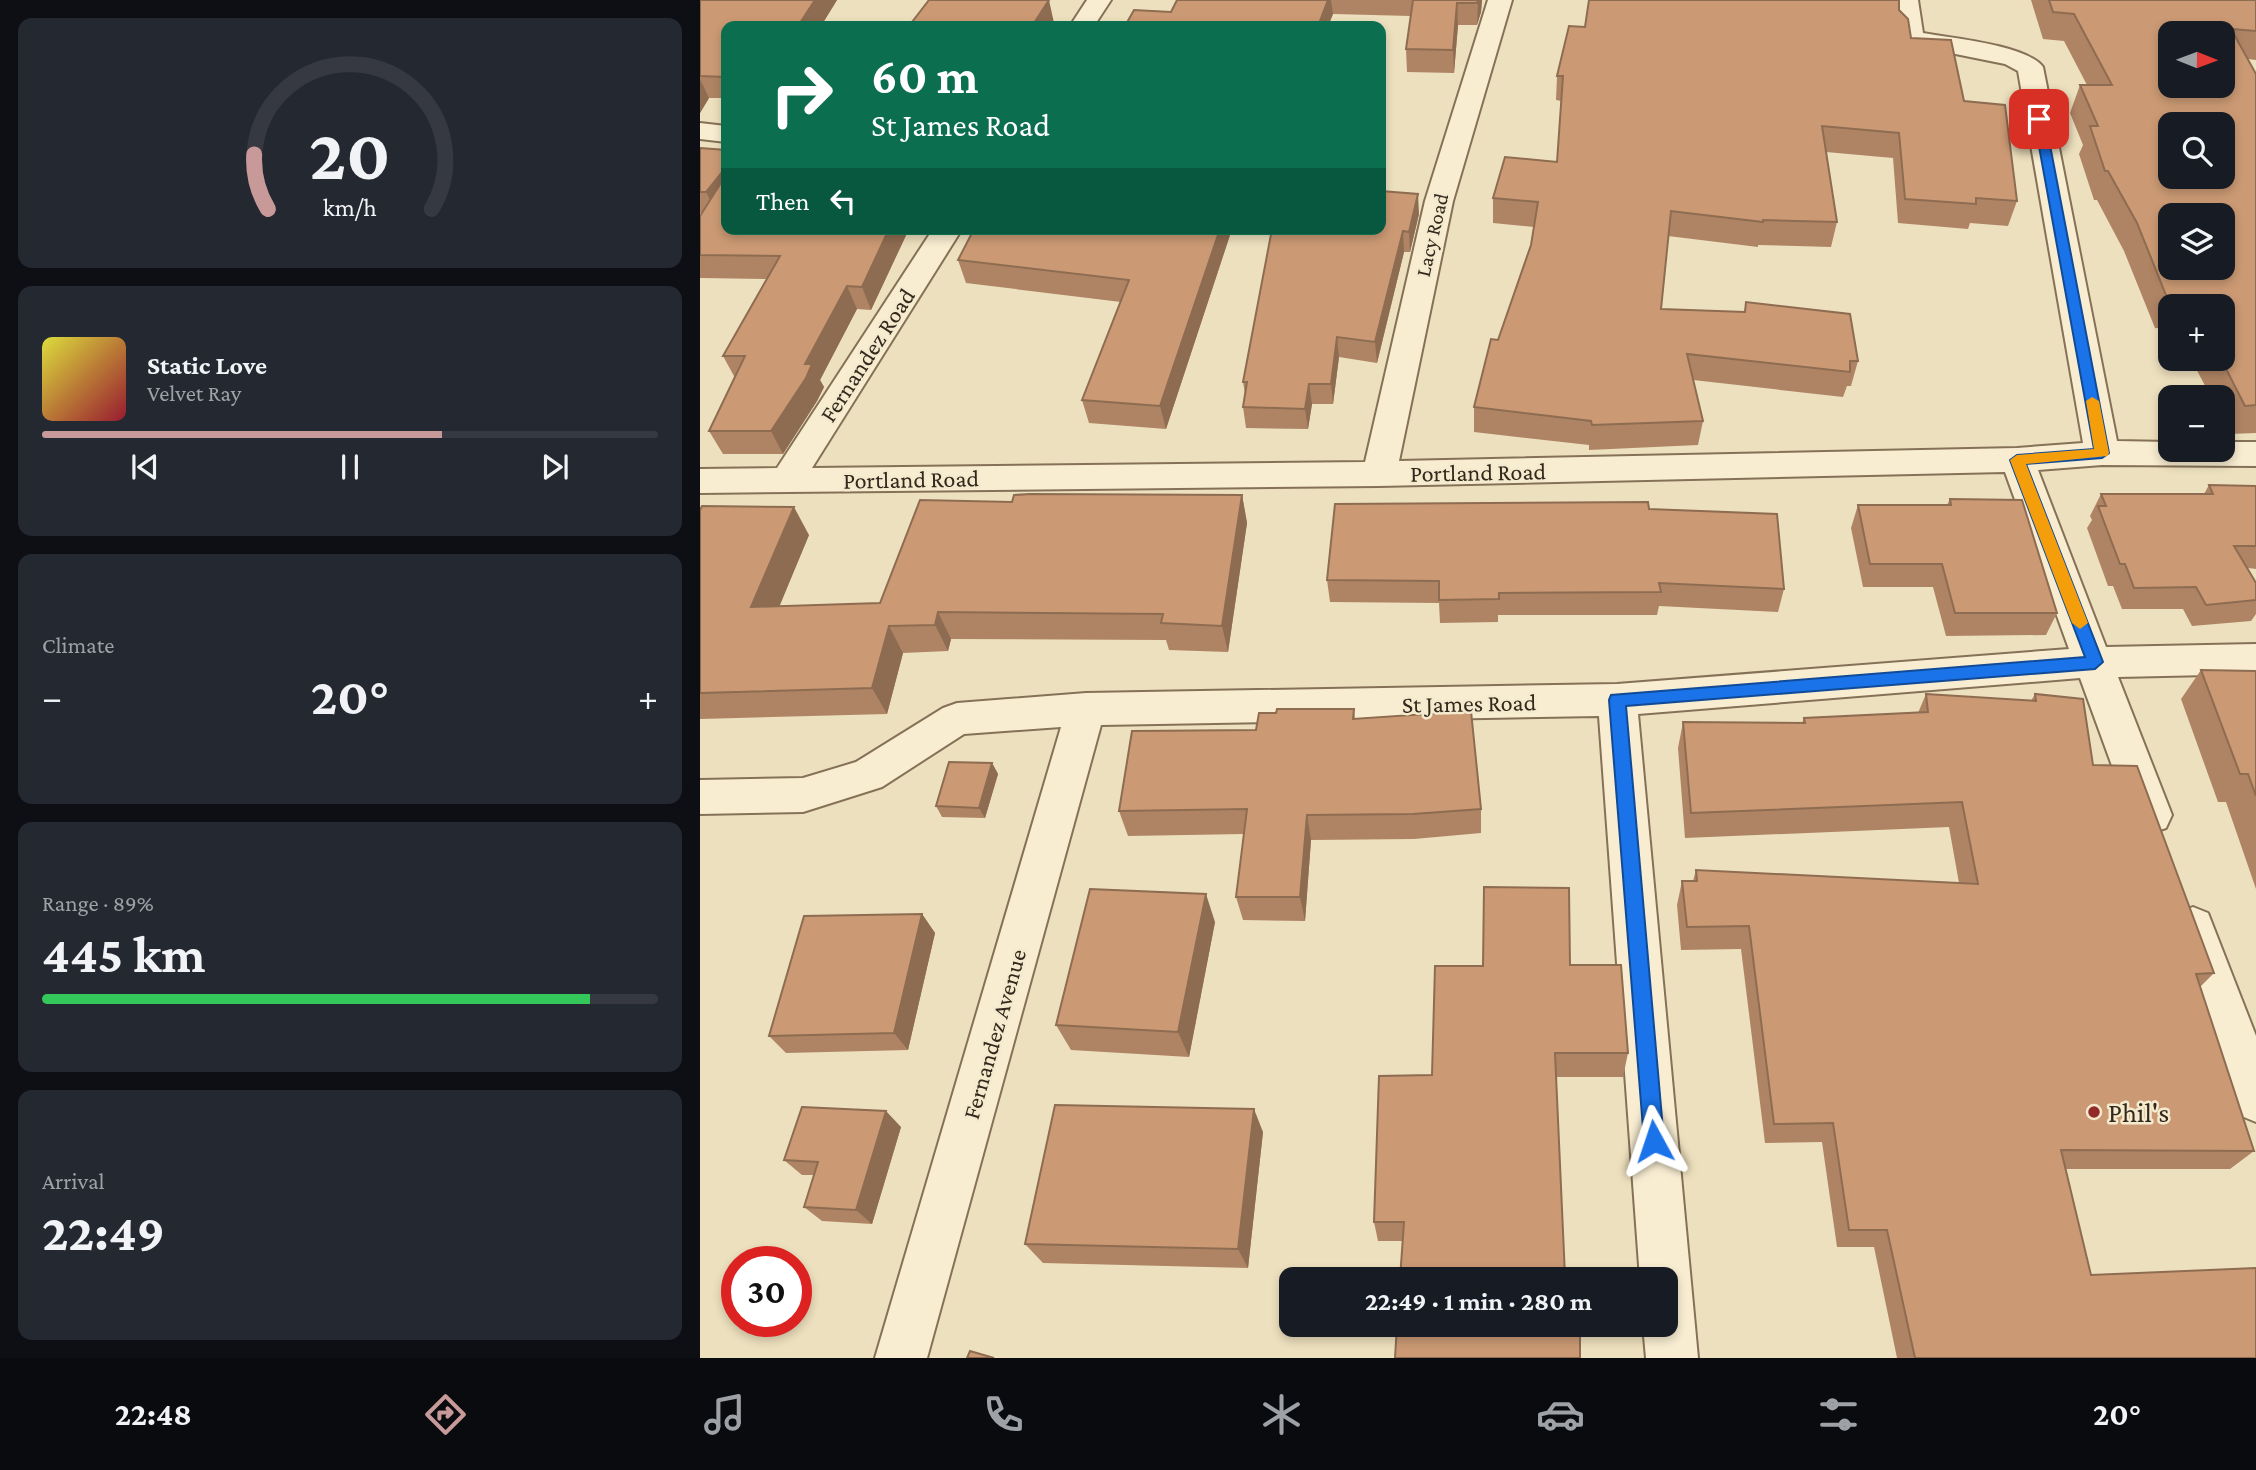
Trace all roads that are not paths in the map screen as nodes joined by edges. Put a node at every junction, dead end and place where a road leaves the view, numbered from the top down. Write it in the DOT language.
graph roads {
  1 [pos="1099,0"];
  2 [pos="1500,0"];
  3 [pos="1906,0"];
  4 [pos="1085,21"];
  5 [pos="700,131"];
  6 [pos="721,133"];
  7 [pos="944,235"];
  8 [pos="2102,453"];
  9 [pos="2256,454"];
  10 [pos="2017,460"];
  11 [pos="1379,474"];
  12 [pos="700,481"];
  13 [pos="786,481"];
  14 [pos="2256,659"];
  15 [pos="2095,662"];
  16 [pos="1617,700"];
  17 [pos="1086,709"];
  18 [pos="700,797"];
  19 [pos="2166,855"];
  20 [pos="2180,894"];
  21 [pos="2256,1099"];
  22 [pos="1664,1267"];
  23 [pos="1670,1337"];
  24 [pos="901,1358"];
  25 [pos="1672,1358"];
  1 -- 4 [label="street"];
  2 -- 11 [label="street, Lacy Road"];
  3 -- 8 [label="street"];
  5 -- 6 [label="street"];
  7 -- 13 [label="street, Fernandez Road"];
  8 -- 9 [label="street, Portland Road"];
  8 -- 10 [label="street, Portland Road"];
  10 -- 11 [label="street, Portland Road"];
  10 -- 15 [label="street"];
  11 -- 13 [label="street, Portland Road"];
  12 -- 13 [label="street, Portland Road"];
  14 -- 15 [label="street, St James Road"];
  15 -- 16 [label="street, St James Road"];
  15 -- 19 [label="street"];
  16 -- 17 [label="street, St James Road"];
  16 -- 22 [label="street"];
  17 -- 18 [label="street, St James Road"];
  17 -- 24 [label="street, Fernandez Avenue"];
  20 -- 21 [label="street"];
  23 -- 25 [label="street"];
}
